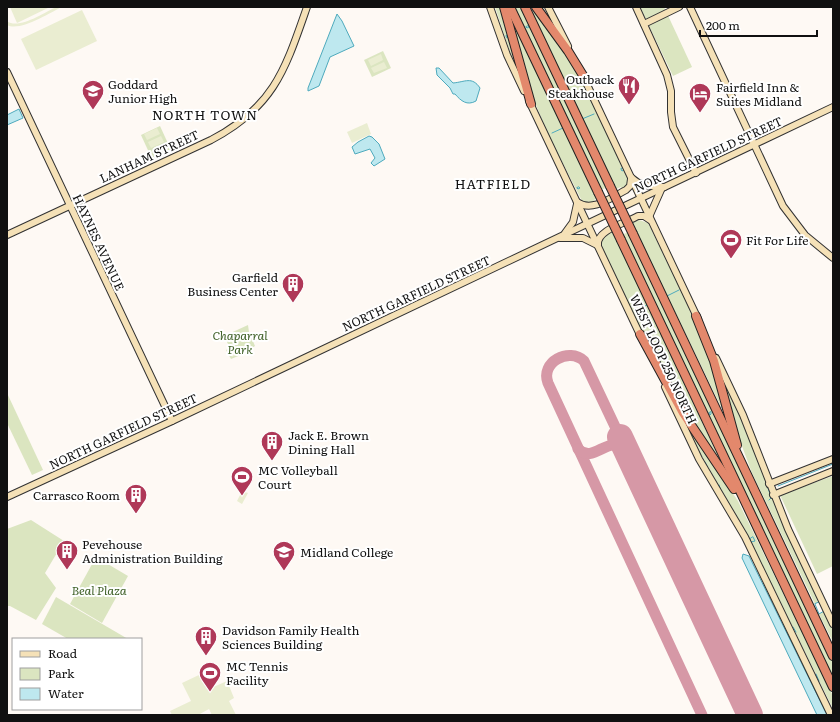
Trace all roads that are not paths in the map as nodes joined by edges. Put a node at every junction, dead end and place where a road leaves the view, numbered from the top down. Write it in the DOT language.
graph roads {
  1 [pos="307,7"];
  2 [pos="490,7"];
  3 [pos="504,7"];
  4 [pos="510,7"];
  5 [pos="526,7"];
  6 [pos="536,7"];
  7 [pos="548,7"];
  8 [pos="636,7"];
  9 [pos="679,7"];
  10 [pos="690,7"];
  11 [pos="644,24"];
  12 [pos="7,72"];
  13 [pos="584,77"];
  14 [pos="531,104"];
  15 [pos="833,107"];
  16 [pos="754,145"];
  17 [pos="696,173"];
  18 [pos="630,176"];
  19 [pos="664,188"];
  20 [pos="641,199"];
  21 [pos="578,202"];
  22 [pos="70,206"];
  23 [pos="650,219"];
  24 [pos="588,224"];
  25 [pos="7,235"];
  26 [pos="564,235"];
  27 [pos="558,238"];
  28 [pos="598,246"];
  29 [pos="833,258"];
  30 [pos="696,316"];
  31 [pos="640,334"];
  32 [pos="172,421"];
  33 [pos="833,459"];
  34 [pos="833,471"];
  35 [pos="749,480"];
  36 [pos="769,484"];
  37 [pos="773,495"];
  38 [pos="7,497"];
  39 [pos="751,514"];
  40 [pos="833,624"];
  41 [pos="833,656"];
  42 [pos="833,687"];
  43 [pos="831,715"];
  1 -- 22 [label="main road, LANHAM STREET"];
  2 -- 14 [label="main road, WEST LOOP 250 NORTH"];
  3 -- 14 [label="highway"];
  4 -- 39 [label="highway, bridge"];
  5 -- 35 [label="highway, bridge"];
  6 -- 13 [label="highway"];
  7 -- 13 [label="main road"];
  8 -- 11 [label="main road"];
  9 -- 11 [label="main road"];
  10 -- 16 [label="main road"];
  11 -- 17 [label="main road"];
  12 -- 22 [label="main road, HAYNES AVENUE"];
  13 -- 18 [label="main road"];
  14 -- 21 [label="main road, WEST LOOP 250 NORTH"];
  15 -- 16 [label="main road, NORTH GARFIELD STREET"];
  16 -- 17 [label="main road, NORTH GARFIELD STREET"];
  16 -- 29 [label="main road"];
  17 -- 19 [label="main road, NORTH GARFIELD STREET"];
  18 -- 19 [label="main road"];
  18 -- 20 [label="main road"];
  18 -- 21 [label="main road"];
  19 -- 20 [label="main road, NORTH GARFIELD STREET"];
  19 -- 23 [label="main road"];
  20 -- 23 [label="main road"];
  20 -- 24 [label="main road, NORTH GARFIELD STREET"];
  21 -- 24 [label="main road, WEST LOOP 250 NORTH"];
  21 -- 26 [label="main road"];
  22 -- 25 [label="main road, LANHAM STREET"];
  22 -- 32 [label="main road, HAYNES AVENUE"];
  23 -- 28 [label="main road"];
  23 -- 30 [label="main road"];
  24 -- 26 [label="main road, NORTH GARFIELD STREET"];
  24 -- 28 [label="main road, WEST LOOP 250 NORTH"];
  26 -- 27 [label="main road, NORTH GARFIELD STREET"];
  27 -- 28 [label="main road"];
  27 -- 32 [label="main road, NORTH GARFIELD STREET"];
  28 -- 31 [label="main road, WEST LOOP 250 NORTH"];
  30 -- 35 [label="highway"];
  30 -- 36 [label="main road"];
  31 -- 39 [label="highway"];
  31 -- 43 [label="main road, WEST LOOP 250 NORTH"];
  32 -- 38 [label="main road, NORTH GARFIELD STREET"];
  33 -- 36 [label="main road"];
  34 -- 37 [label="main road"];
  35 -- 41 [label="highway"];
  36 -- 37 [label="main road"];
  37 -- 40 [label="main road"];
  39 -- 42 [label="highway"];
}
